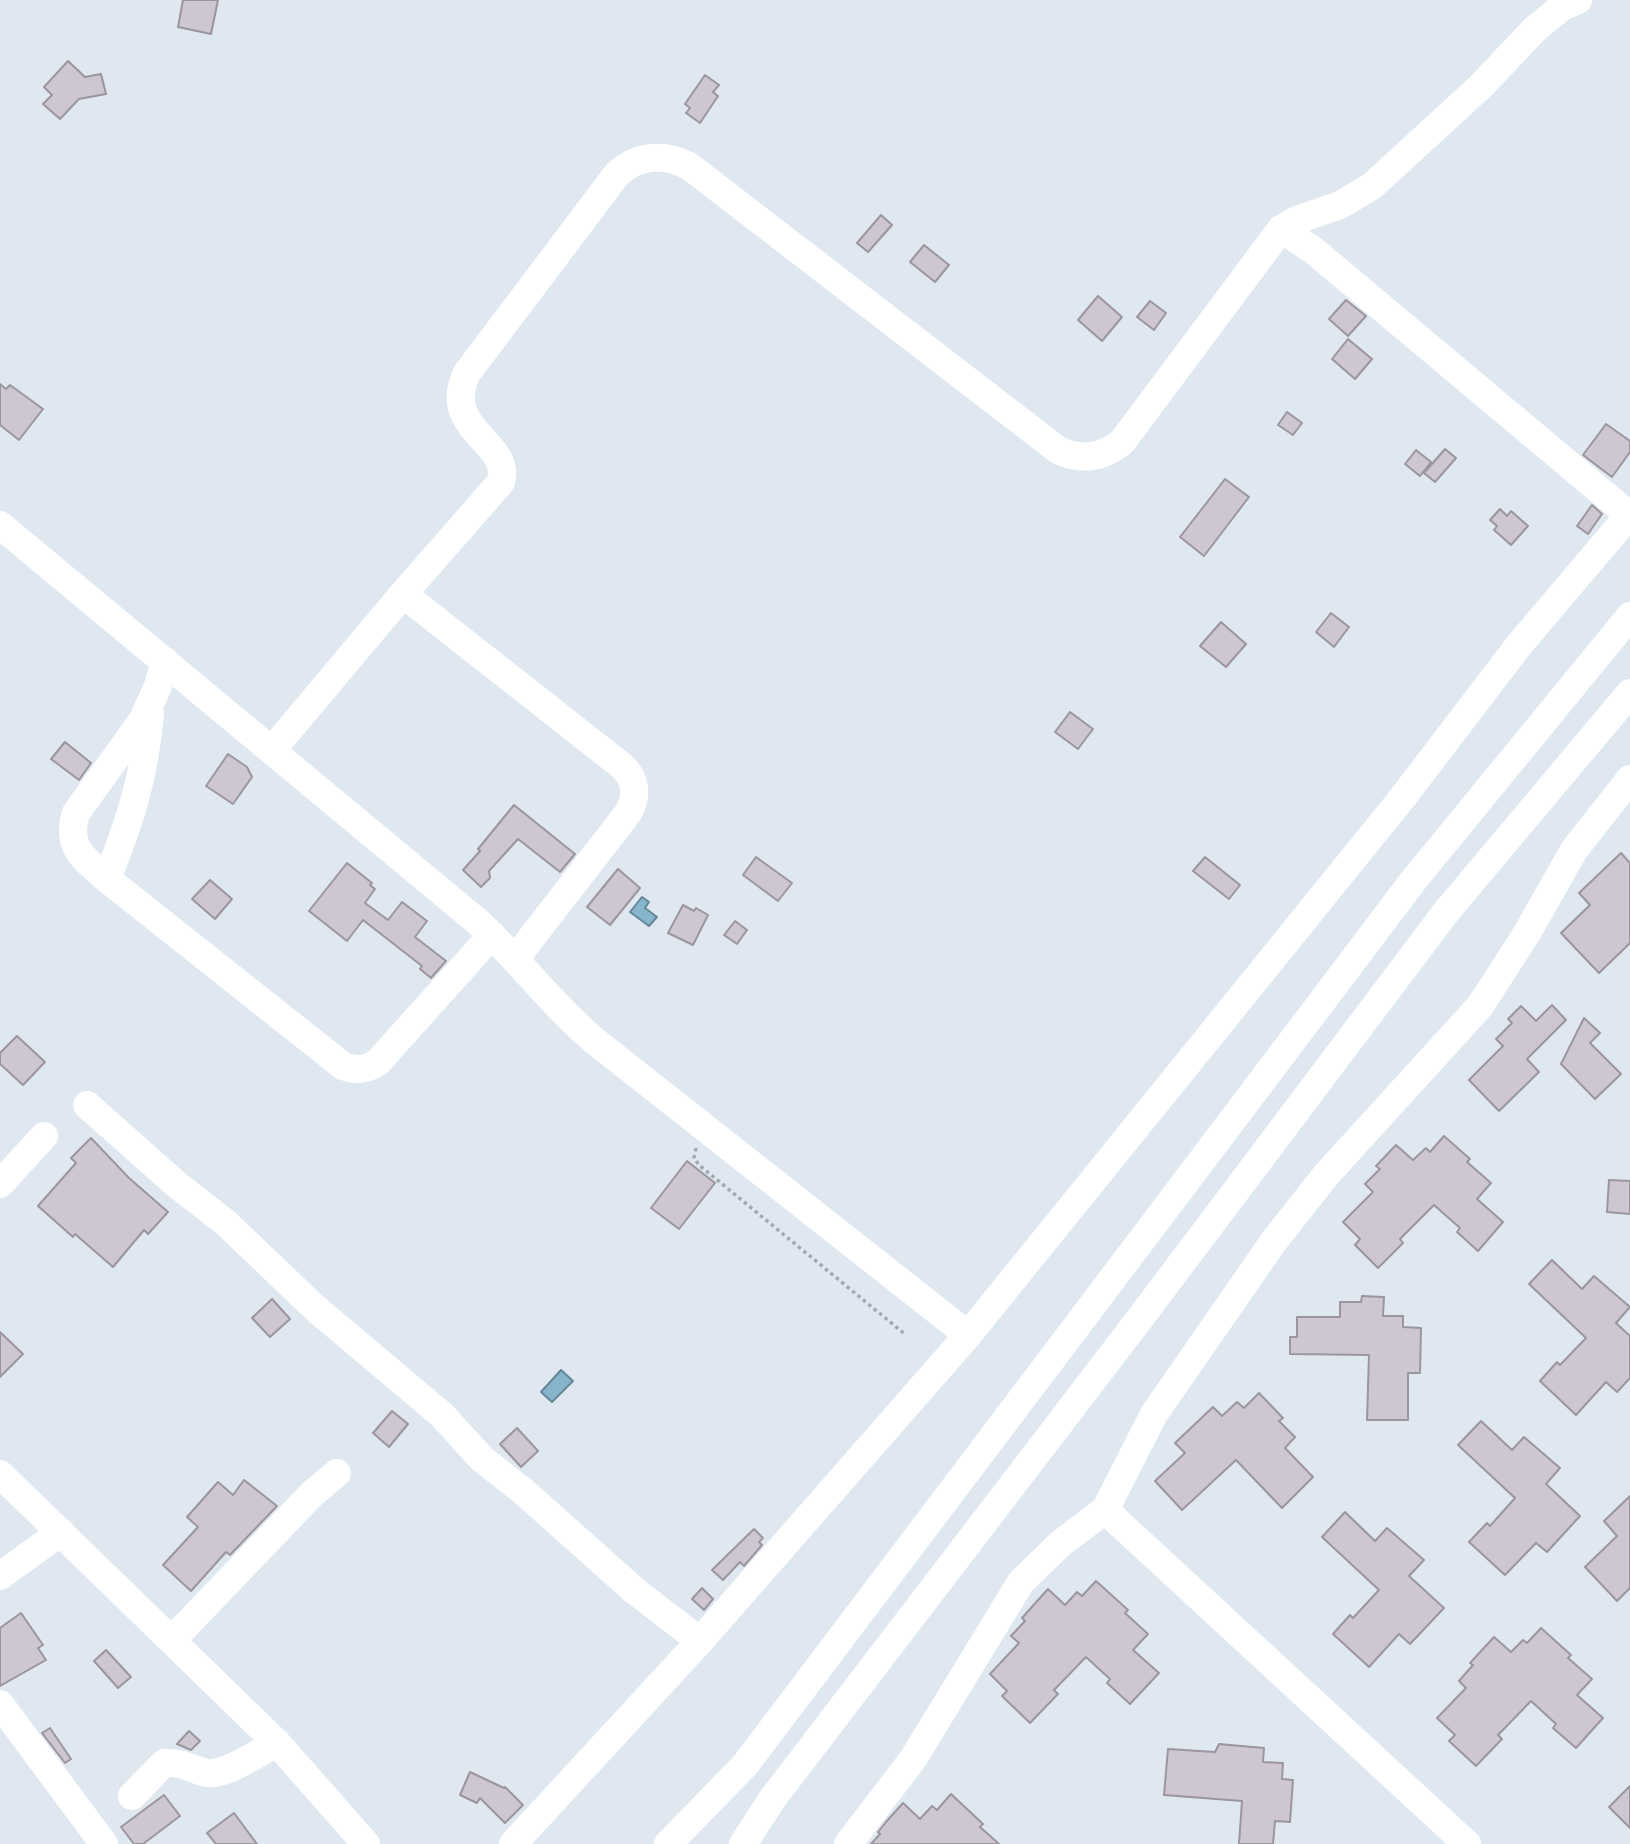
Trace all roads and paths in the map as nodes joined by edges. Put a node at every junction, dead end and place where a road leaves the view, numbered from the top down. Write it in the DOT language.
graph roads {
  1 [pos="1578,0"];
  2 [pos="1281,229"];
  3 [pos="1630,514"];
  4 [pos="0,525"];
  5 [pos="403,594"];
  6 [pos="1630,616"];
  7 [pos="165,660"];
  8 [pos="1630,693"];
  9 [pos="150,704"];
  10 [pos="272,750"];
  11 [pos="1630,779"];
  12 [pos="107,879"];
  13 [pos="492,935"];
  14 [pos="515,959"];
  15 [pos="87,1105"];
  16 [pos="708,1132"];
  17 [pos="44,1136"];
  18 [pos="0,1184"];
  19 [pos="906,1335"];
  20 [pos="968,1335"];
  21 [pos="337,1473"];
  22 [pos="0,1474"];
  23 [pos="1105,1510"];
  24 [pos="61,1531"];
  25 [pos="0,1576"];
  26 [pos="172,1640"];
  27 [pos="699,1641"];
  28 [pos="0,1704"];
  29 [pos="277,1743"];
  30 [pos="132,1796"];
  31 [pos="104,1844"];
  32 [pos="366,1844"];
  33 [pos="513,1844"];
  34 [pos="668,1844"];
  35 [pos="743,1844"];
  36 [pos="848,1844"];
  37 [pos="1467,1844"];
  1 -- 2 [label="street"];
  2 -- 3 [label="street"];
  2 -- 5 [label="street"];
  3 -- 20 [label="street"];
  4 -- 7 [label="street"];
  5 -- 10 [label="street"];
  5 -- 14 [label="street"];
  6 -- 34 [label="street"];
  7 -- 9 [label="street"];
  7 -- 10 [label="street"];
  8 -- 35 [label="street"];
  9 -- 12 [label="street"];
  9 -- 12 [label="street"];
  10 -- 13 [label="street"];
  11 -- 23 [label="street"];
  12 -- 13 [label="street"];
  13 -- 14 [label="street"];
  14 -- 16 [label="street"];
  15 -- 27 [label="street"];
  16 -- 19 [label="path"];
  16 -- 20 [label="street"];
  17 -- 18 [label="street"];
  20 -- 27 [label="street"];
  21 -- 26 [label="street"];
  22 -- 24 [label="street"];
  23 -- 36 [label="street"];
  23 -- 37 [label="street"];
  24 -- 25 [label="street"];
  24 -- 26 [label="street"];
  26 -- 29 [label="street"];
  27 -- 33 [label="street"];
  28 -- 31 [label="street"];
  29 -- 30 [label="street"];
  29 -- 32 [label="street"];
}
